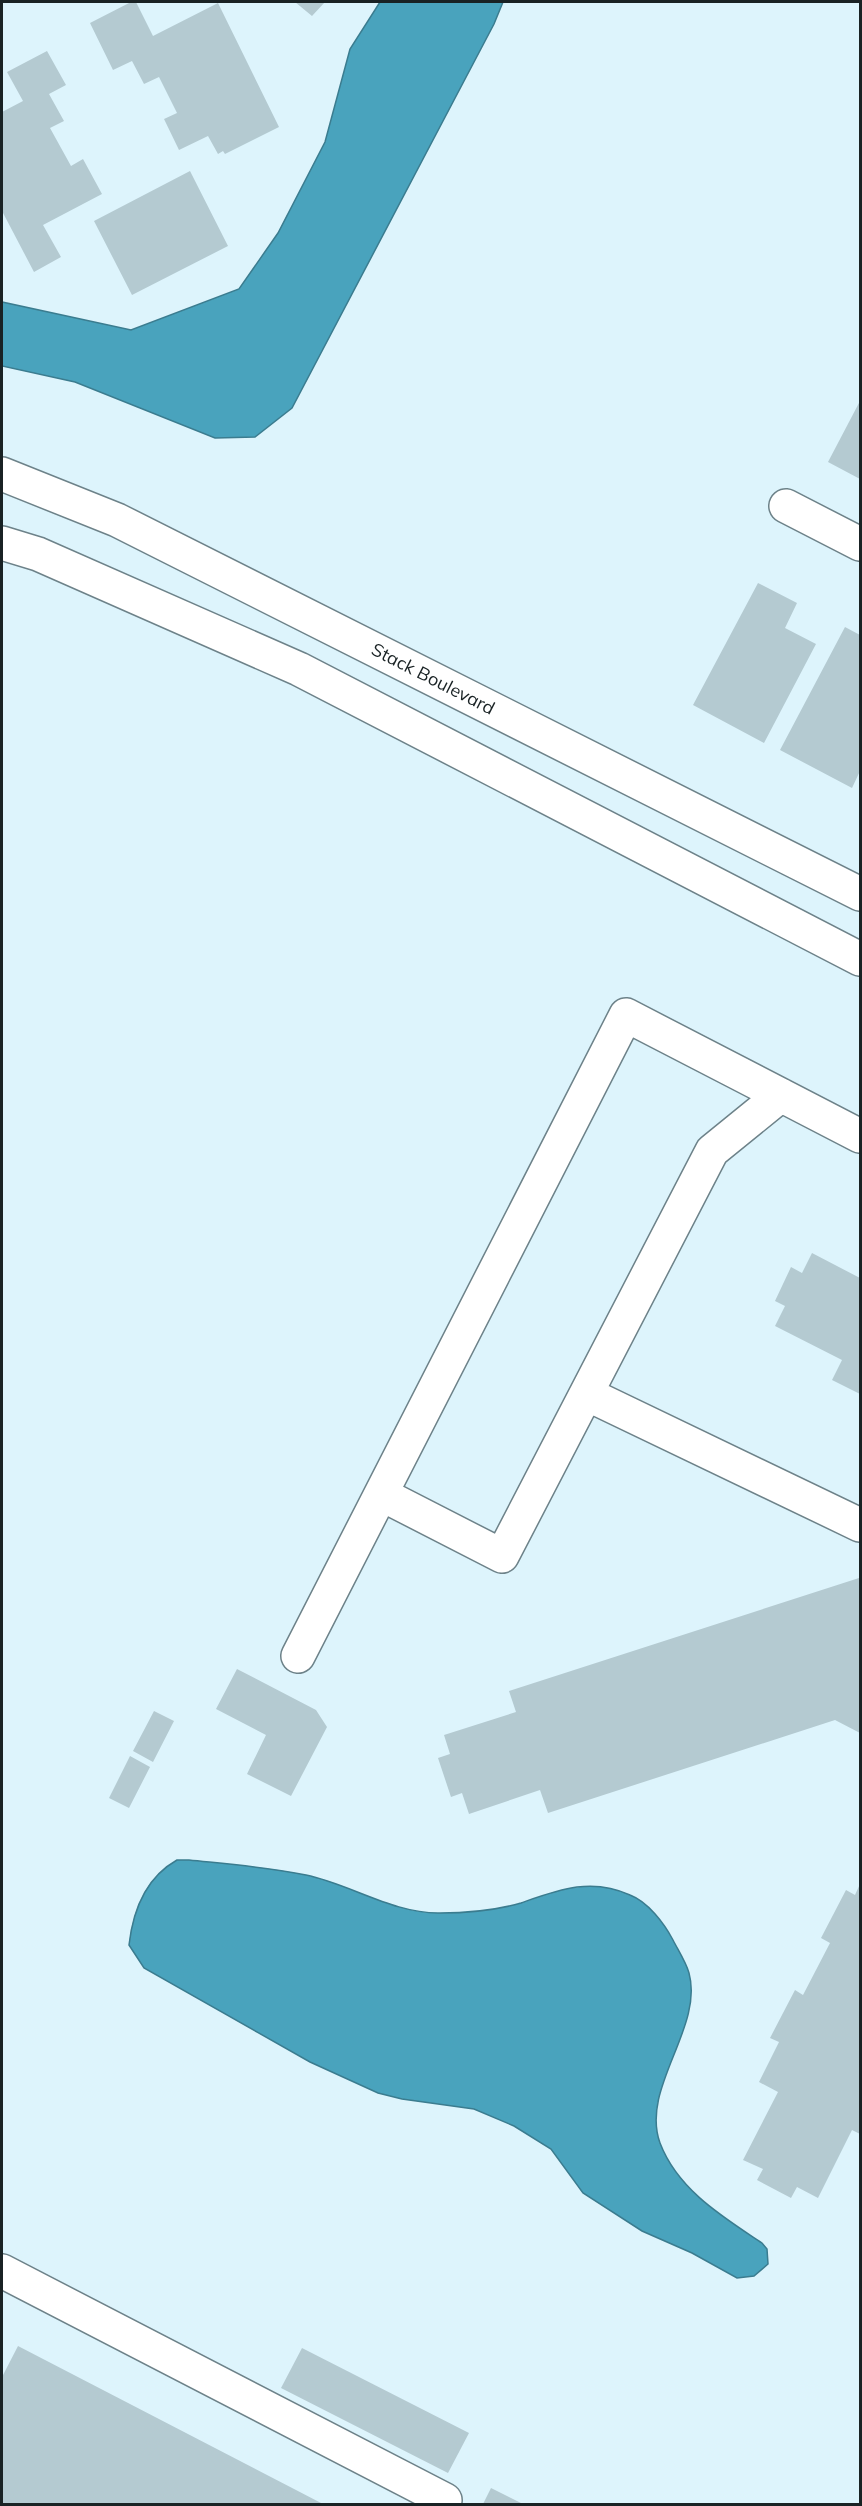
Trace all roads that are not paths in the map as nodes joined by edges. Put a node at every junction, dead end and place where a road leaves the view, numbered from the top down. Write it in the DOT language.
graph roads {
  1 [pos="2,474"];
  2 [pos="786,506"];
  3 [pos="2,543"];
  4 [pos="861,544"];
  5 [pos="861,894"];
  6 [pos="861,959"];
  7 [pos="781,1095"];
  8 [pos="861,1136"];
  9 [pos="587,1394"];
  10 [pos="381,1494"];
  11 [pos="861,1525"];
  12 [pos="298,1656"];
  13 [pos="2,2271"];
  14 [pos="442,2505"];
  1 -- 5 [label="street, Stack Boulevard"];
  2 -- 4 [label="street"];
  3 -- 6 [label="street"];
  7 -- 8 [label="street"];
  7 -- 9 [label="street"];
  7 -- 10 [label="street"];
  9 -- 10 [label="street"];
  9 -- 11 [label="street"];
  10 -- 12 [label="street"];
  13 -- 14 [label="street"];
}
